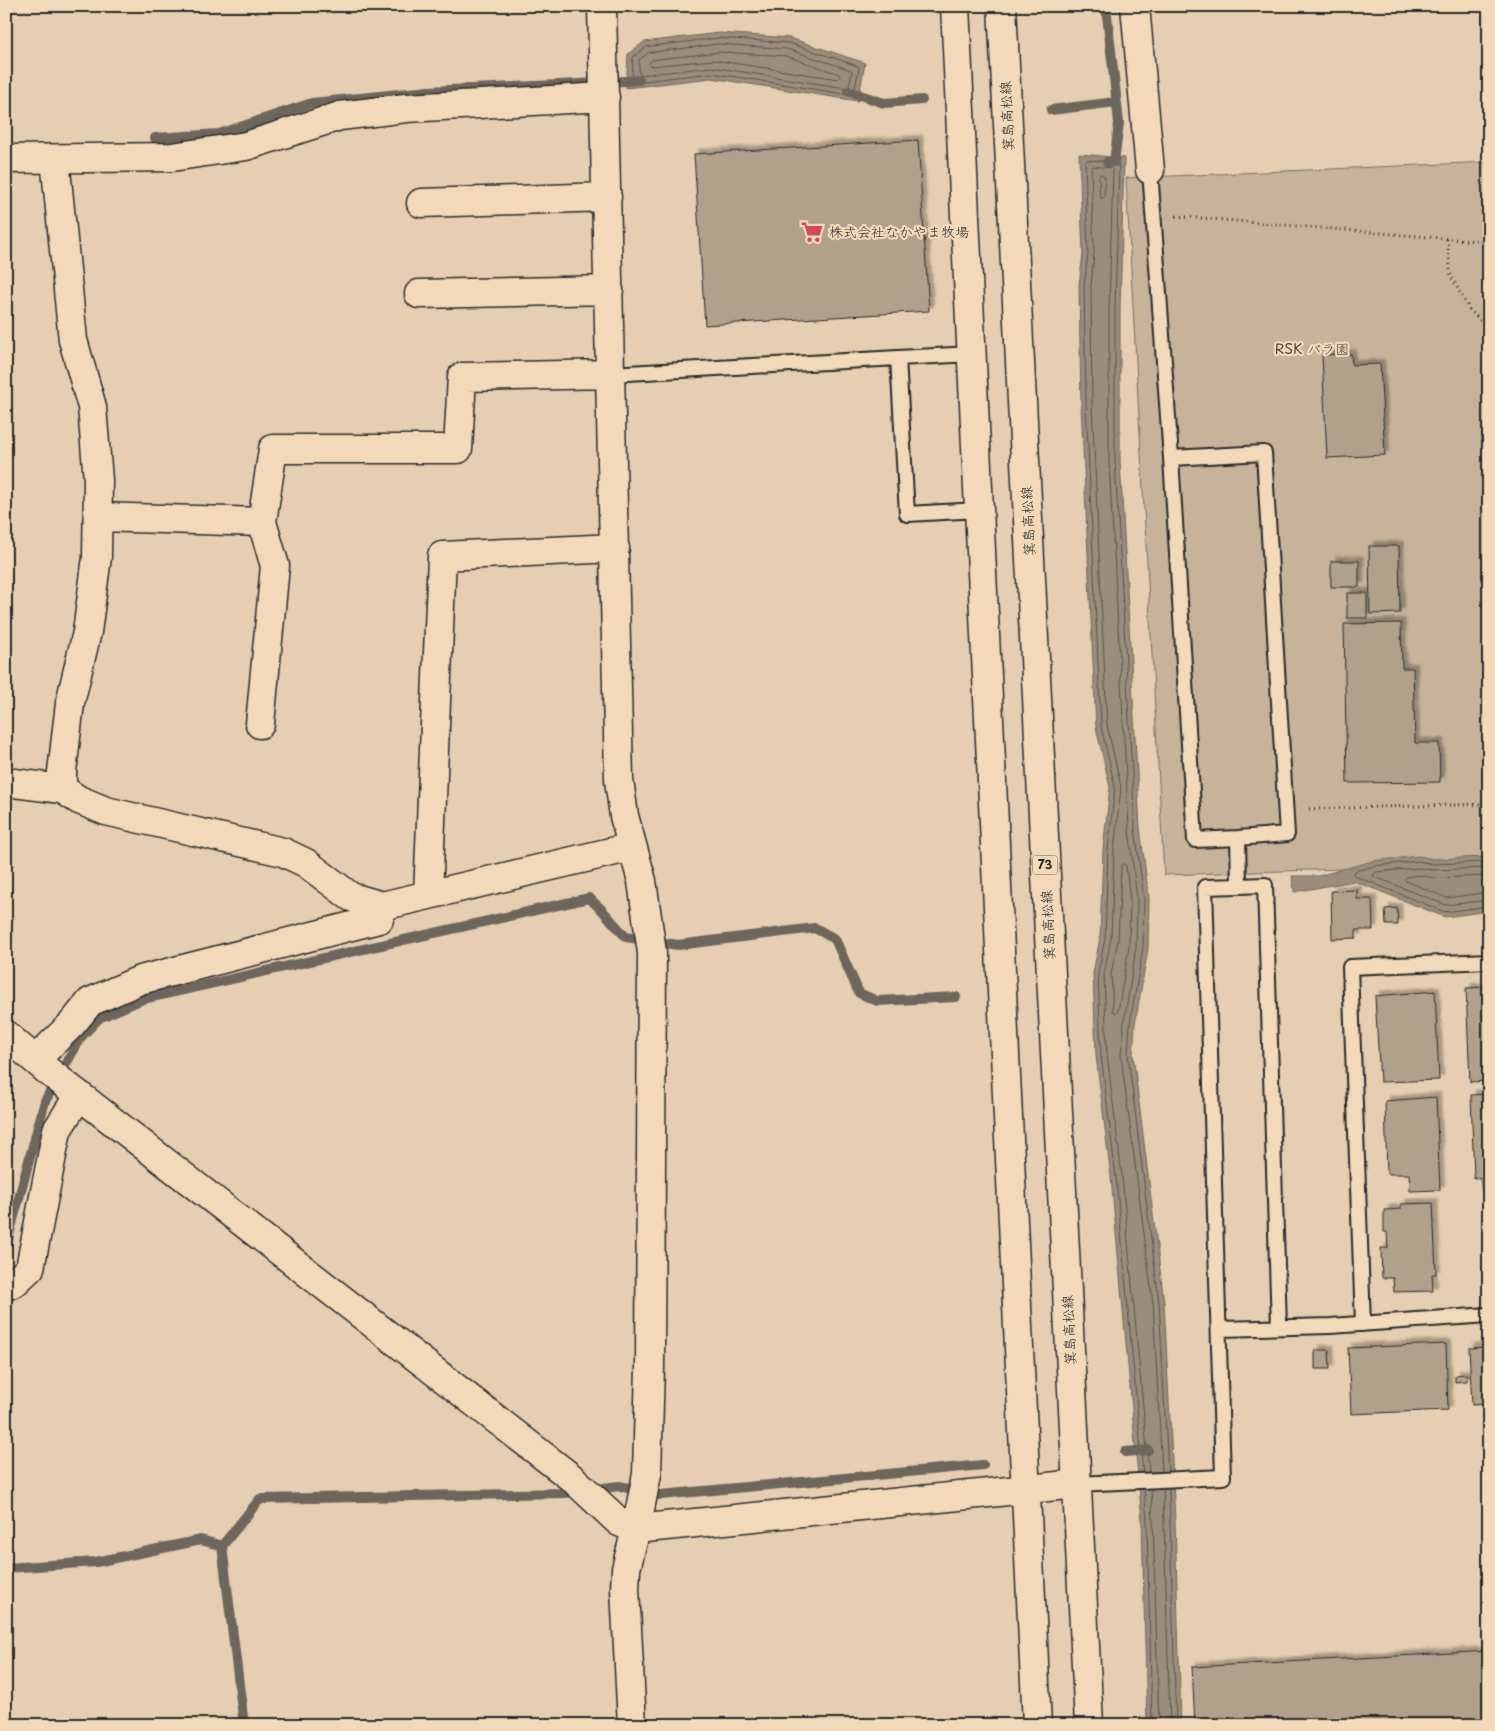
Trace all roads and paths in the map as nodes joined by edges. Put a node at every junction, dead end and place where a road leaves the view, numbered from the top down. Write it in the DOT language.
graph roads {
  1 [pos="602,6"];
  2 [pos="955,6"];
  3 [pos="1002,6"];
  4 [pos="1135,6"];
  5 [pos="604,87"];
  6 [pos="55,158"];
  7 [pos="6,159"];
  8 [pos="1150,170"];
  9 [pos="607,197"];
  10 [pos="421,203"];
  11 [pos="1153,214"];
  12 [pos="1446,238"];
  13 [pos="1489,242"];
  14 [pos="609,290"];
  15 [pos="419,294"];
  16 [pos="1489,330"];
  17 [pos="972,354"];
  18 [pos="898,358"];
  19 [pos="610,374"];
  20 [pos="1171,458"];
  21 [pos="979,510"];
  22 [pos="98,517"];
  23 [pos="262,522"];
  24 [pos="614,548"];
  25 [pos="260,724"];
  26 [pos="6,782"];
  27 [pos="62,789"];
  28 [pos="1489,804"];
  29 [pos="1286,810"];
  30 [pos="1238,838"];
  31 [pos="632,847"];
  32 [pos="1238,874"];
  33 [pos="428,895"];
  34 [pos="382,906"];
  35 [pos="1489,961"];
  36 [pos="6,1035"];
  37 [pos="41,1065"];
  38 [pos="80,1096"];
  39 [pos="6,1286"];
  40 [pos="1489,1315"];
  41 [pos="1363,1324"];
  42 [pos="1279,1327"];
  43 [pos="1218,1329"];
  44 [pos="1077,1484"];
  45 [pos="1026,1488"];
  46 [pos="638,1518"];
  47 [pos="632,1725"];
  48 [pos="1037,1725"];
  49 [pos="1089,1725"];
  1 -- 5 [label="street"];
  2 -- 17 [label="street"];
  3 -- 44 [label="street, 箕島高松線 / 73"];
  4 -- 8 [label="street"];
  5 -- 6 [label="street"];
  5 -- 9 [label="street"];
  6 -- 7 [label="street"];
  6 -- 22 [label="street"];
  8 -- 11 [label="lane"];
  9 -- 10 [label="street"];
  9 -- 14 [label="street"];
  11 -- 12 [label="path"];
  11 -- 20 [label="lane"];
  12 -- 13 [label="path"];
  12 -- 16 [label="path"];
  14 -- 15 [label="street"];
  14 -- 19 [label="street"];
  17 -- 18 [label="lane"];
  17 -- 21 [label="street"];
  18 -- 19 [label="lane"];
  18 -- 21 [label="lane"];
  19 -- 23 [label="street"];
  19 -- 24 [label="street"];
  20 -- 29 [label="lane"];
  20 -- 30 [label="lane"];
  21 -- 45 [label="street"];
  22 -- 23 [label="street"];
  22 -- 27 [label="street"];
  23 -- 25 [label="street"];
  24 -- 31 [label="street"];
  24 -- 33 [label="street"];
  26 -- 27 [label="street"];
  27 -- 34 [label="street"];
  28 -- 29 [label="path"];
  29 -- 30 [label="lane"];
  30 -- 32 [label="lane"];
  31 -- 33 [label="street"];
  31 -- 46 [label="street"];
  32 -- 42 [label="lane"];
  32 -- 43 [label="lane"];
  33 -- 34 [label="street"];
  34 -- 37 [label="street"];
  35 -- 41 [label="lane"];
  36 -- 37 [label="street"];
  37 -- 38 [label="street"];
  38 -- 39 [label="street"];
  38 -- 46 [label="street"];
  40 -- 41 [label="lane"];
  41 -- 42 [label="lane"];
  42 -- 43 [label="lane"];
  43 -- 44 [label="lane"];
  44 -- 45 [label="street"];
  44 -- 49 [label="street, 箕島高松線 / 73"];
  45 -- 46 [label="street"];
  45 -- 48 [label="street"];
  46 -- 47 [label="street"];
}
